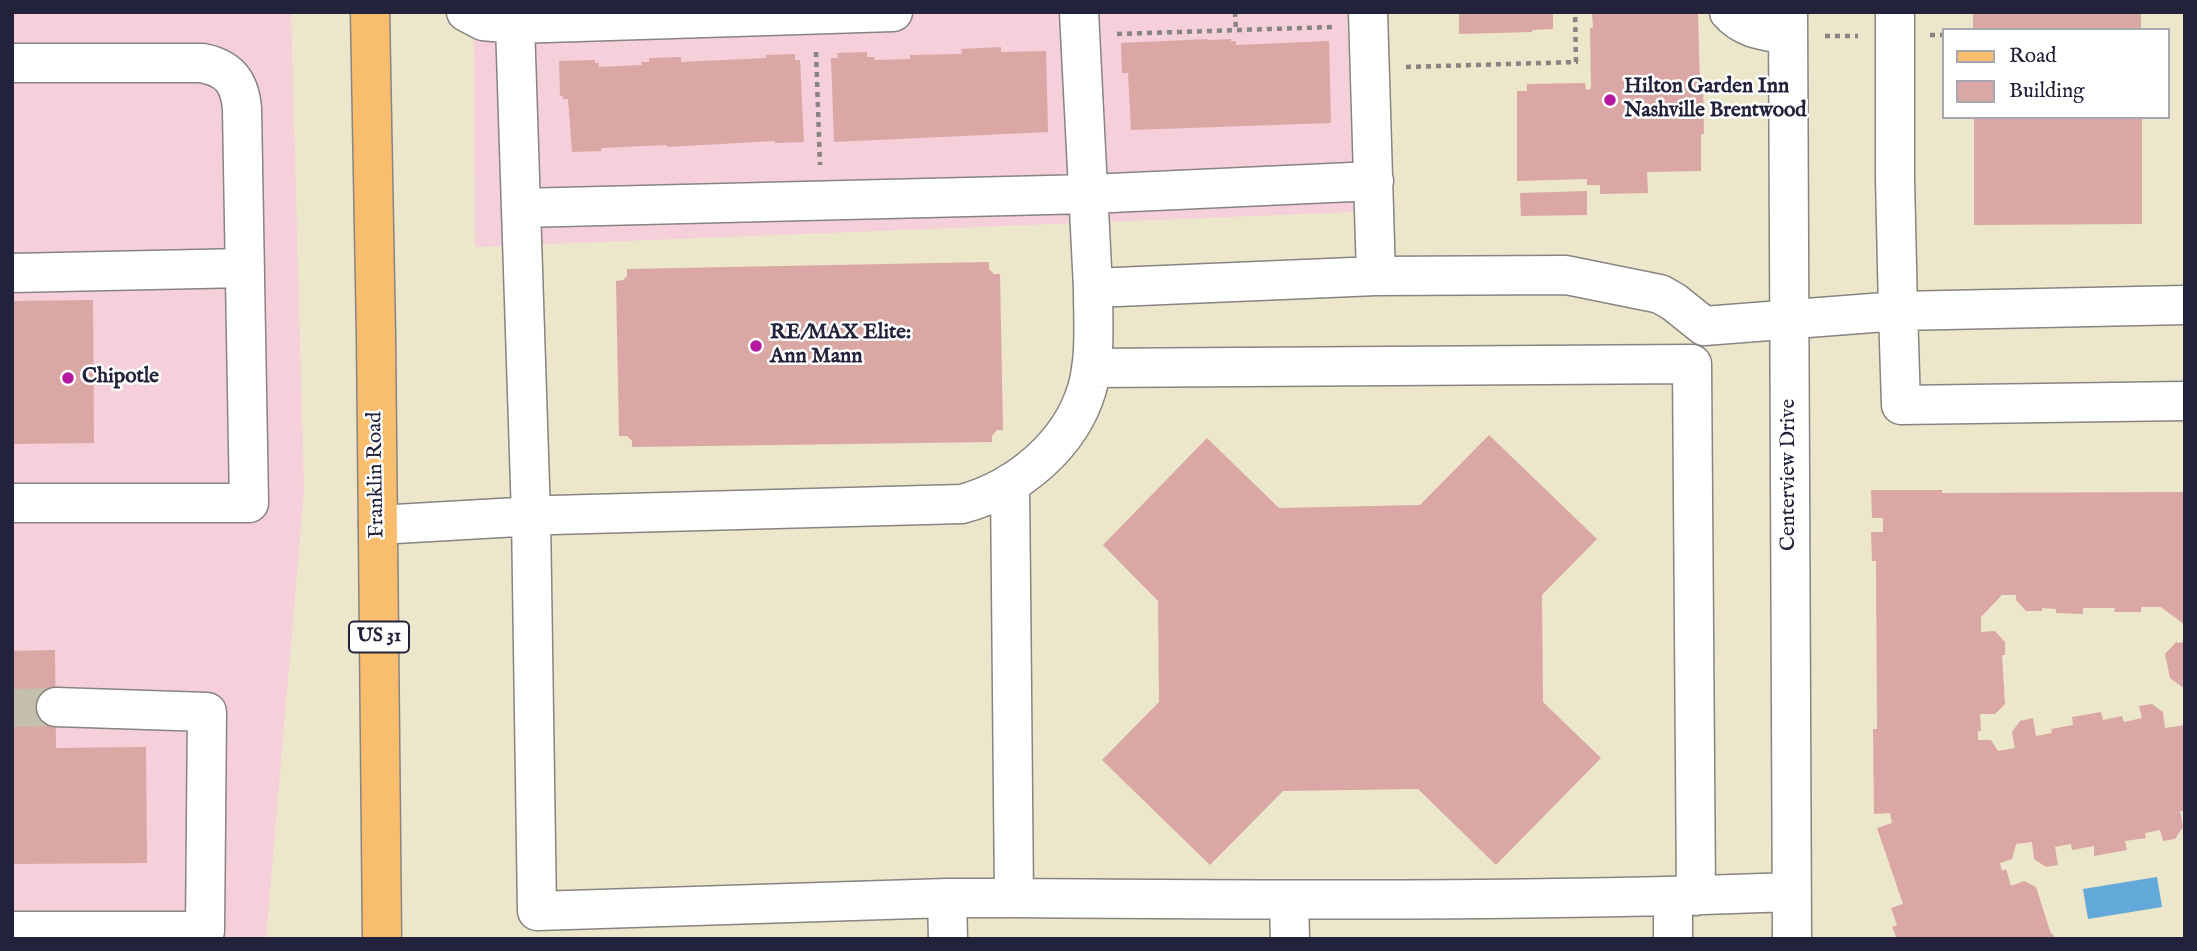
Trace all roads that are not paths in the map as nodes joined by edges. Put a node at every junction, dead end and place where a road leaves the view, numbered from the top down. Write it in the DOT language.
graph roads {
  1 [pos="370,12"];
  2 [pos="893,12"];
  3 [pos="1729,12"];
  4 [pos="1895,12"];
  5 [pos="488,19"];
  6 [pos="1368,19"];
  7 [pos="1080,24"];
  8 [pos="1788,24"];
  9 [pos="12,63"];
  10 [pos="1374,181"];
  11 [pos="1089,194"];
  12 [pos="521,208"];
  13 [pos="245,268"];
  14 [pos="12,273"];
  15 [pos="1376,276"];
  16 [pos="1093,288"];
  17 [pos="2185,304"];
  18 [pos="1898,310"];
  19 [pos="1790,318"];
  20 [pos="1704,326"];
  21 [pos="1692,364"];
  22 [pos="1091,368"];
  23 [pos="2185,401"];
  24 [pos="1010,483"];
  25 [pos="12,503"];
  26 [pos="531,516"];
  27 [pos="378,524"];
  28 [pos="55,707"];
  29 [pos="1791,892"];
  30 [pos="1685,896"];
  31 [pos="947,898"];
  32 [pos="1014,898"];
  33 [pos="1289,901"];
  34 [pos="12,931"];
  35 [pos="382,939"];
  36 [pos="948,939"];
  37 [pos="1290,939"];
  38 [pos="1673,939"];
  39 [pos="1792,939"];
  1 -- 27 [label="main road, Franklin Road / US 31"];
  2 -- 5 [label="street"];
  3 -- 8 [label="street"];
  4 -- 18 [label="street"];
  5 -- 12 [label="street"];
  6 -- 10 [label="street"];
  7 -- 11 [label="street"];
  8 -- 19 [label="street, Centerview Drive"];
  9 -- 13 [label="street"];
  10 -- 11 [label="street"];
  10 -- 15 [label="street"];
  11 -- 12 [label="street"];
  11 -- 16 [label="street"];
  12 -- 26 [label="street"];
  13 -- 14 [label="street"];
  13 -- 25 [label="street"];
  15 -- 16 [label="street"];
  15 -- 20 [label="street"];
  16 -- 22 [label="street"];
  17 -- 18 [label="street"];
  18 -- 19 [label="street"];
  18 -- 23 [label="street"];
  19 -- 20 [label="street"];
  19 -- 29 [label="street, Centerview Drive"];
  20 -- 21 [label="street"];
  21 -- 22 [label="street"];
  21 -- 30 [label="street"];
  22 -- 24 [label="street"];
  24 -- 26 [label="street"];
  24 -- 32 [label="street"];
  26 -- 27 [label="street"];
  26 -- 31 [label="street"];
  27 -- 35 [label="main road, Franklin Road / US 31"];
  28 -- 34 [label="street"];
  29 -- 30 [label="street"];
  29 -- 39 [label="street, Centerview Drive"];
  30 -- 33 [label="street"];
  30 -- 38 [label="street"];
  31 -- 32 [label="street"];
  31 -- 36 [label="street"];
  32 -- 33 [label="street"];
  33 -- 37 [label="street"];
}
